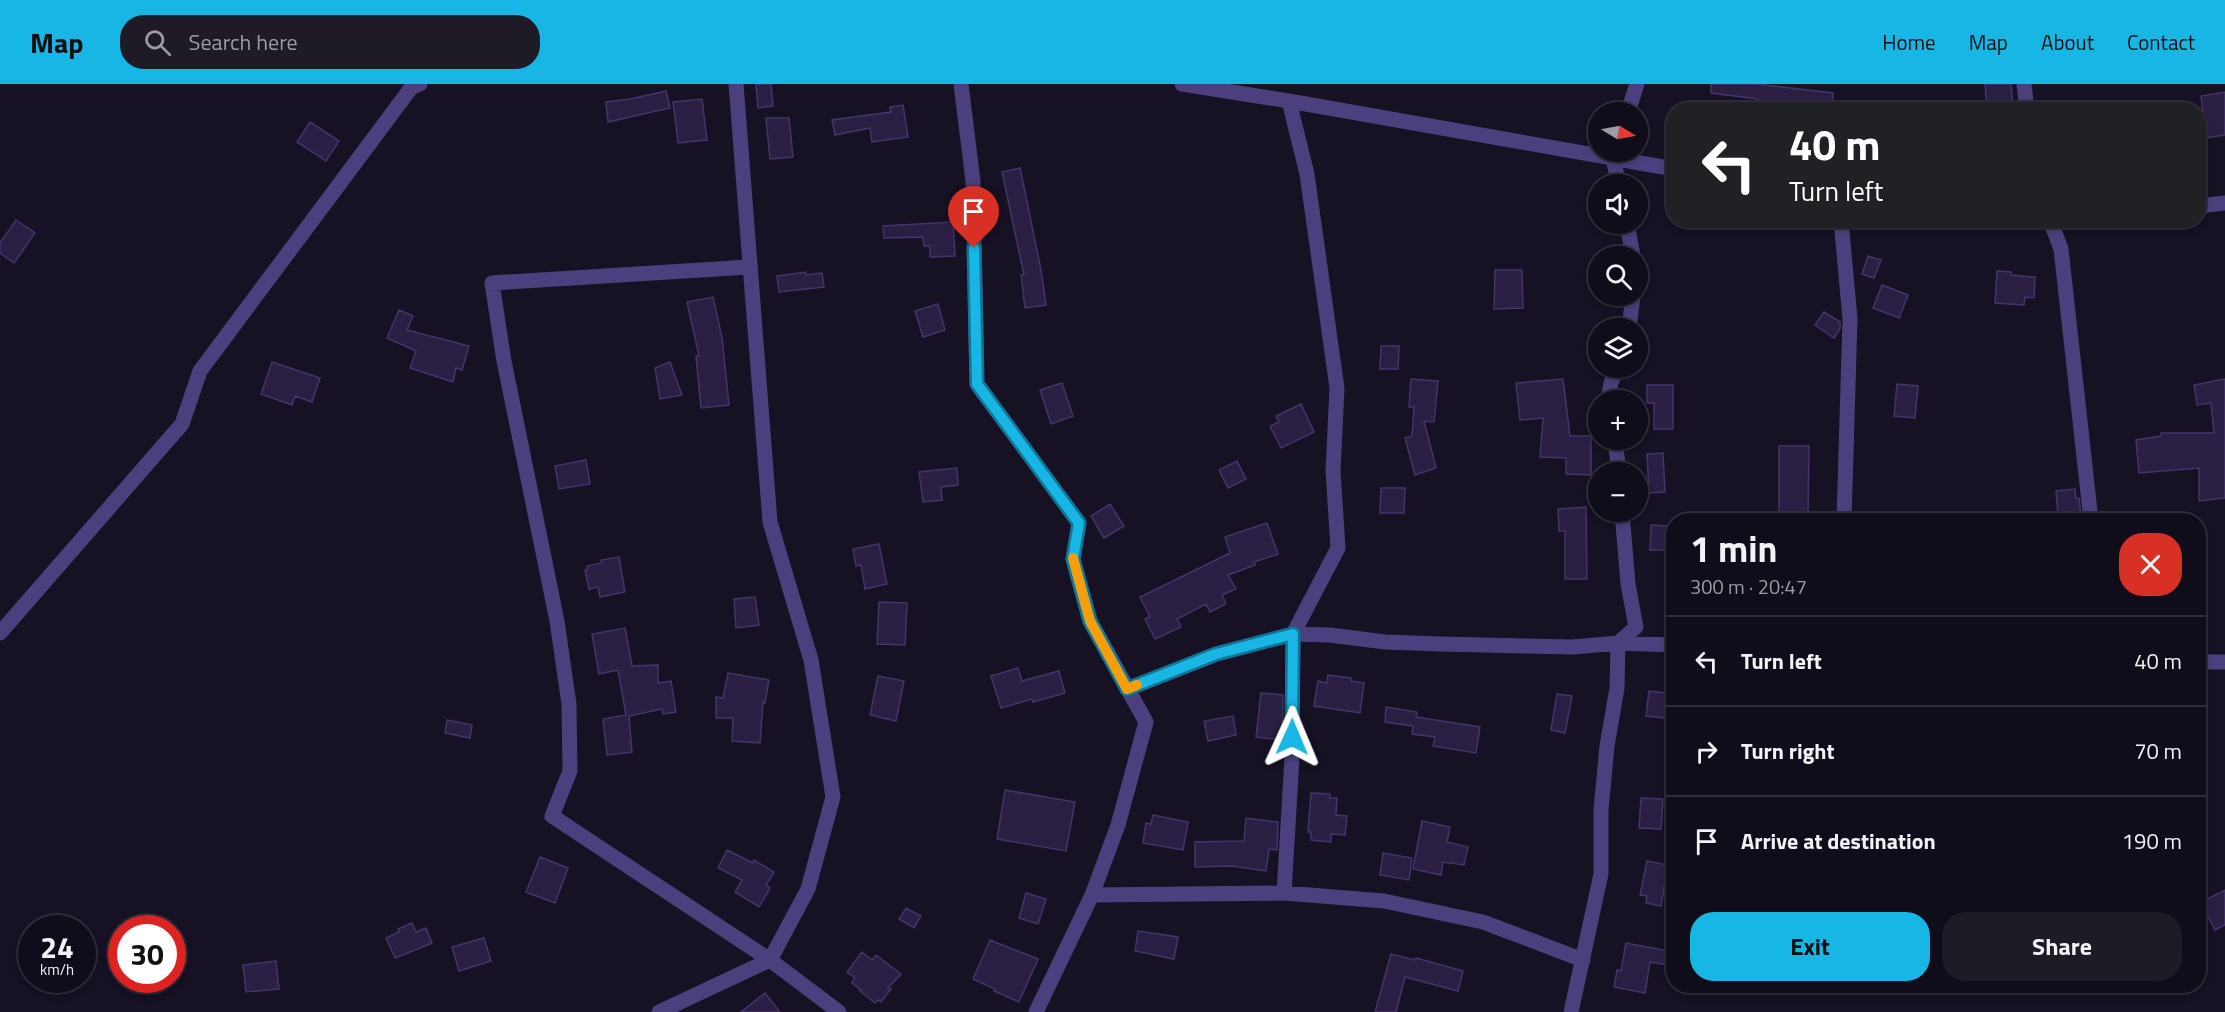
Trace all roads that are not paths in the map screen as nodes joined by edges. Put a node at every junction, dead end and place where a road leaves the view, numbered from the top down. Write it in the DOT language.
graph roads {
  1 [pos="420,84"];
  2 [pos="736,84"];
  3 [pos="961,84"];
  4 [pos="1182,84"];
  5 [pos="1637,84"];
  6 [pos="2024,84"];
  7 [pos="1216,87"];
  8 [pos="1289,101"];
  9 [pos="1631,102"];
  10 [pos="2026,102"];
  11 [pos="1588,151"];
  12 [pos="1644,162"];
  13 [pos="1666,167"];
  14 [pos="2225,203"];
  15 [pos="2206,205"];
  16 [pos="1842,228"];
  17 [pos="2053,228"];
  18 [pos="749,267"];
  19 [pos="1844,513"];
  20 [pos="2090,513"];
  21 [pos="1623,522"];
  22 [pos="0,633"];
  23 [pos="1293,634"];
  24 [pos="1618,643"];
  25 [pos="1666,645"];
  26 [pos="2206,662"];
  27 [pos="2225,662"];
  28 [pos="1127,689"];
  29 [pos="1284,893"];
  30 [pos="1092,895"];
  31 [pos="770,960"];
  32 [pos="1583,960"];
  33 [pos="660,1012"];
  34 [pos="839,1012"];
  35 [pos="1036,1012"];
  36 [pos="1571,1012"];
  1 -- 22 [label="street"];
  2 -- 18 [label="street"];
  3 -- 28 [label="street"];
  4 -- 7 [label="street"];
  5 -- 9 [label="street"];
  6 -- 10 [label="street"];
  7 -- 8 [label="street"];
  8 -- 11 [label="street"];
  8 -- 23 [label="street"];
  12 -- 13 [label="street"];
  14 -- 15 [label="street"];
  16 -- 19 [label="street"];
  17 -- 20 [label="street"];
  18 -- 31 [label="street"];
  18 -- 31 [label="street"];
  21 -- 24 [label="street"];
  23 -- 24 [label="street"];
  23 -- 28 [label="street"];
  23 -- 29 [label="street"];
  24 -- 25 [label="street"];
  24 -- 32 [label="street"];
  26 -- 27 [label="street"];
  28 -- 30 [label="street"];
  29 -- 30 [label="street"];
  29 -- 32 [label="street"];
  30 -- 35 [label="street"];
  31 -- 33 [label="street"];
  31 -- 34 [label="street"];
  32 -- 36 [label="street"];
}
